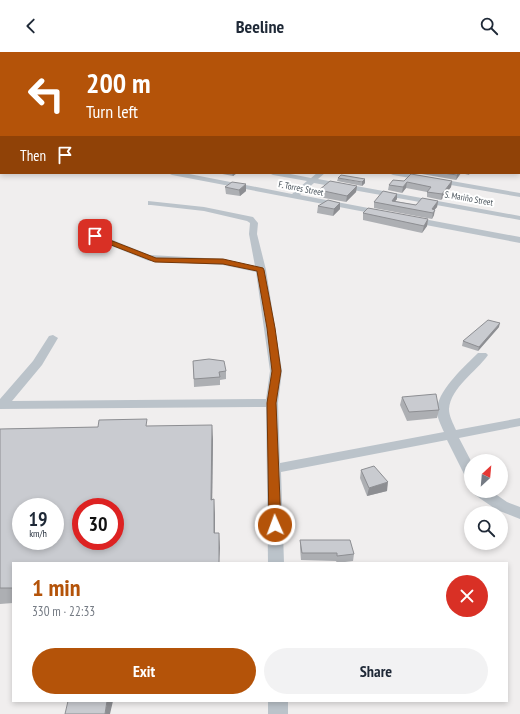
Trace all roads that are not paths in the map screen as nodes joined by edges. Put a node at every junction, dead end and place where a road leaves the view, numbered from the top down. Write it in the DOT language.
graph roads {
  1 [pos="177,174"];
  2 [pos="279,174"];
  3 [pos="321,174"];
  4 [pos="398,174"];
  5 [pos="313,180"];
  6 [pos="520,195"];
  7 [pos="294,196"];
  8 [pos="151,203"];
  9 [pos="388,215"];
  10 [pos="403,218"];
  11 [pos="520,218"];
  12 [pos="82,231"];
  13 [pos="520,240"];
  14 [pos="261,270"];
  15 [pos="53,338"];
  16 [pos="482,355"];
  17 [pos="272,403"];
  18 [pos="1,405"];
  19 [pos="520,422"];
  20 [pos="451,435"];
  21 [pos="464,460"];
  22 [pos="273,468"];
  23 [pos="490,498"];
  24 [pos="520,513"];
  25 [pos="276,562"];
  26 [pos="278,702"];
  27 [pos="278,714"];
  1 -- 7 [label="street, F. Torres Street"];
  2 -- 5 [label="street, S. Mariño Street"];
  3 -- 5 [label="street"];
  4 -- 6 [label="street"];
  5 -- 7 [label="street"];
  5 -- 11 [label="street, S. Mariño Street"];
  7 -- 9 [label="street, F. Torres Street"];
  8 -- 14 [label="street"];
  10 -- 13 [label="street"];
  12 -- 14 [label="street"];
  14 -- 17 [label="street"];
  15 -- 18 [label="street"];
  16 -- 20 [label="street"];
  17 -- 18 [label="street"];
  17 -- 22 [label="street"];
  19 -- 20 [label="street"];
  20 -- 21 [label="street"];
  20 -- 22 [label="street"];
  22 -- 25 [label="street"];
  23 -- 24 [label="street"];
  26 -- 27 [label="street"];
}
